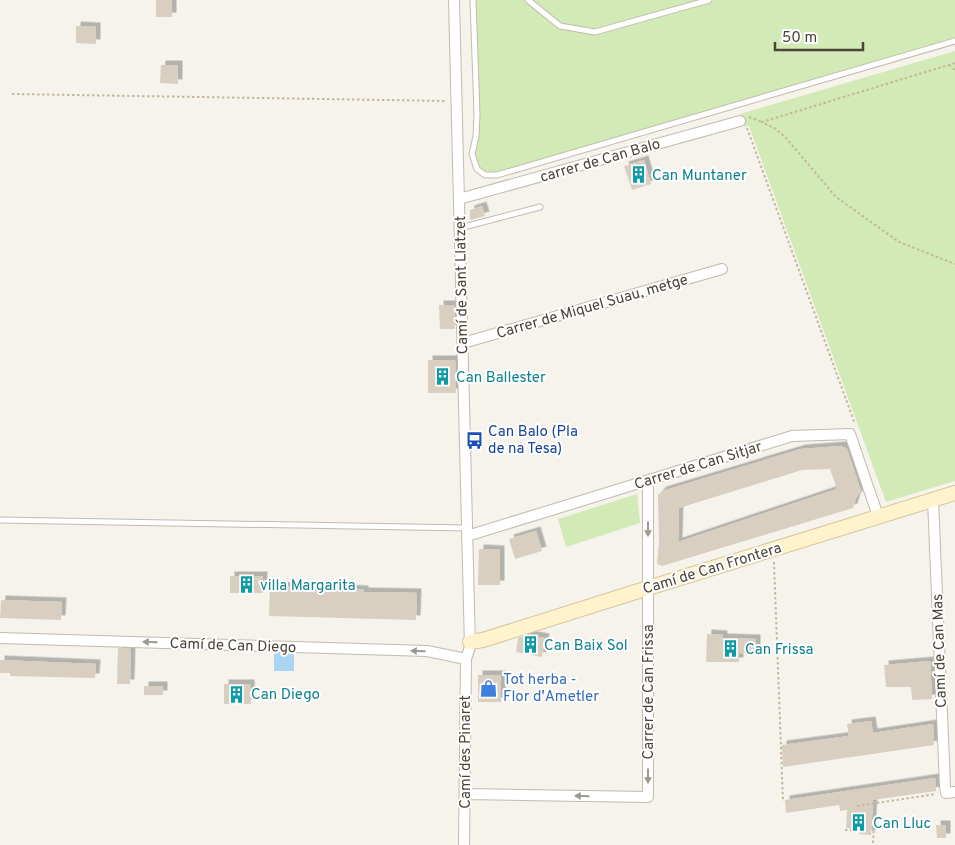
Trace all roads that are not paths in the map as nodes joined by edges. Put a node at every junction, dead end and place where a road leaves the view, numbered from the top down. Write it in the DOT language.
graph roads {
  1 [pos="454,0"];
  2 [pos="473,0"];
  3 [pos="528,0"];
  4 [pos="709,0"];
  5 [pos="955,41"];
  6 [pos="740,121"];
  7 [pos="459,200"];
  8 [pos="540,207"];
  9 [pos="460,228"];
  10 [pos="722,269"];
  11 [pos="463,343"];
  12 [pos="648,481"];
  13 [pos="955,493"];
  14 [pos="934,500"];
  15 [pos="878,516"];
  16 [pos="0,520"];
  17 [pos="467,532"];
  18 [pos="648,588"];
  19 [pos="0,638"];
  20 [pos="470,642"];
  21 [pos="466,659"];
  22 [pos="950,792"];
  23 [pos="465,794"];
  24 [pos="464,845"];
  1 -- 7 [label="street, Camí de Sant Llatzet"];
  2 -- 5 [label="lane"];
  3 -- 4 [label="lane"];
  6 -- 7 [label="street, carrer de Can Balo"];
  7 -- 9 [label="street, Camí de Sant Llatzet"];
  8 -- 9 [label="lane"];
  9 -- 11 [label="street, Camí de Sant Llatzet"];
  10 -- 11 [label="street, Carrer de Miquel Suau, metge"];
  11 -- 17 [label="street, Camí de Sant Llatzet"];
  12 -- 15 [label="street, Carrer de Can Sitjar"];
  12 -- 17 [label="street, Carrer de Can Sitjar"];
  12 -- 18 [label="street, Carrer de Can Frissa, one-way"];
  13 -- 14 [label="street, Camí de Can Frontera"];
  14 -- 15 [label="street, Camí de Can Frontera"];
  14 -- 22 [label="street, Camí de Can Mas"];
  15 -- 18 [label="street, Camí de Can Frontera"];
  16 -- 17 [label="lane"];
  17 -- 20 [label="street, Camí de Sant Llatzet"];
  18 -- 20 [label="street, Camí de Can Frontera"];
  18 -- 23 [label="street, Carrer de Can Frissa, one-way"];
  21 -- 19 [label="street, Camí de Can Diego, one-way"];
  20 -- 21 [label="street, Camí de Sant Llatzet"];
  21 -- 23 [label="street, Camí des Pinaret"];
  23 -- 24 [label="street, Camí des Pinaret"];
}
